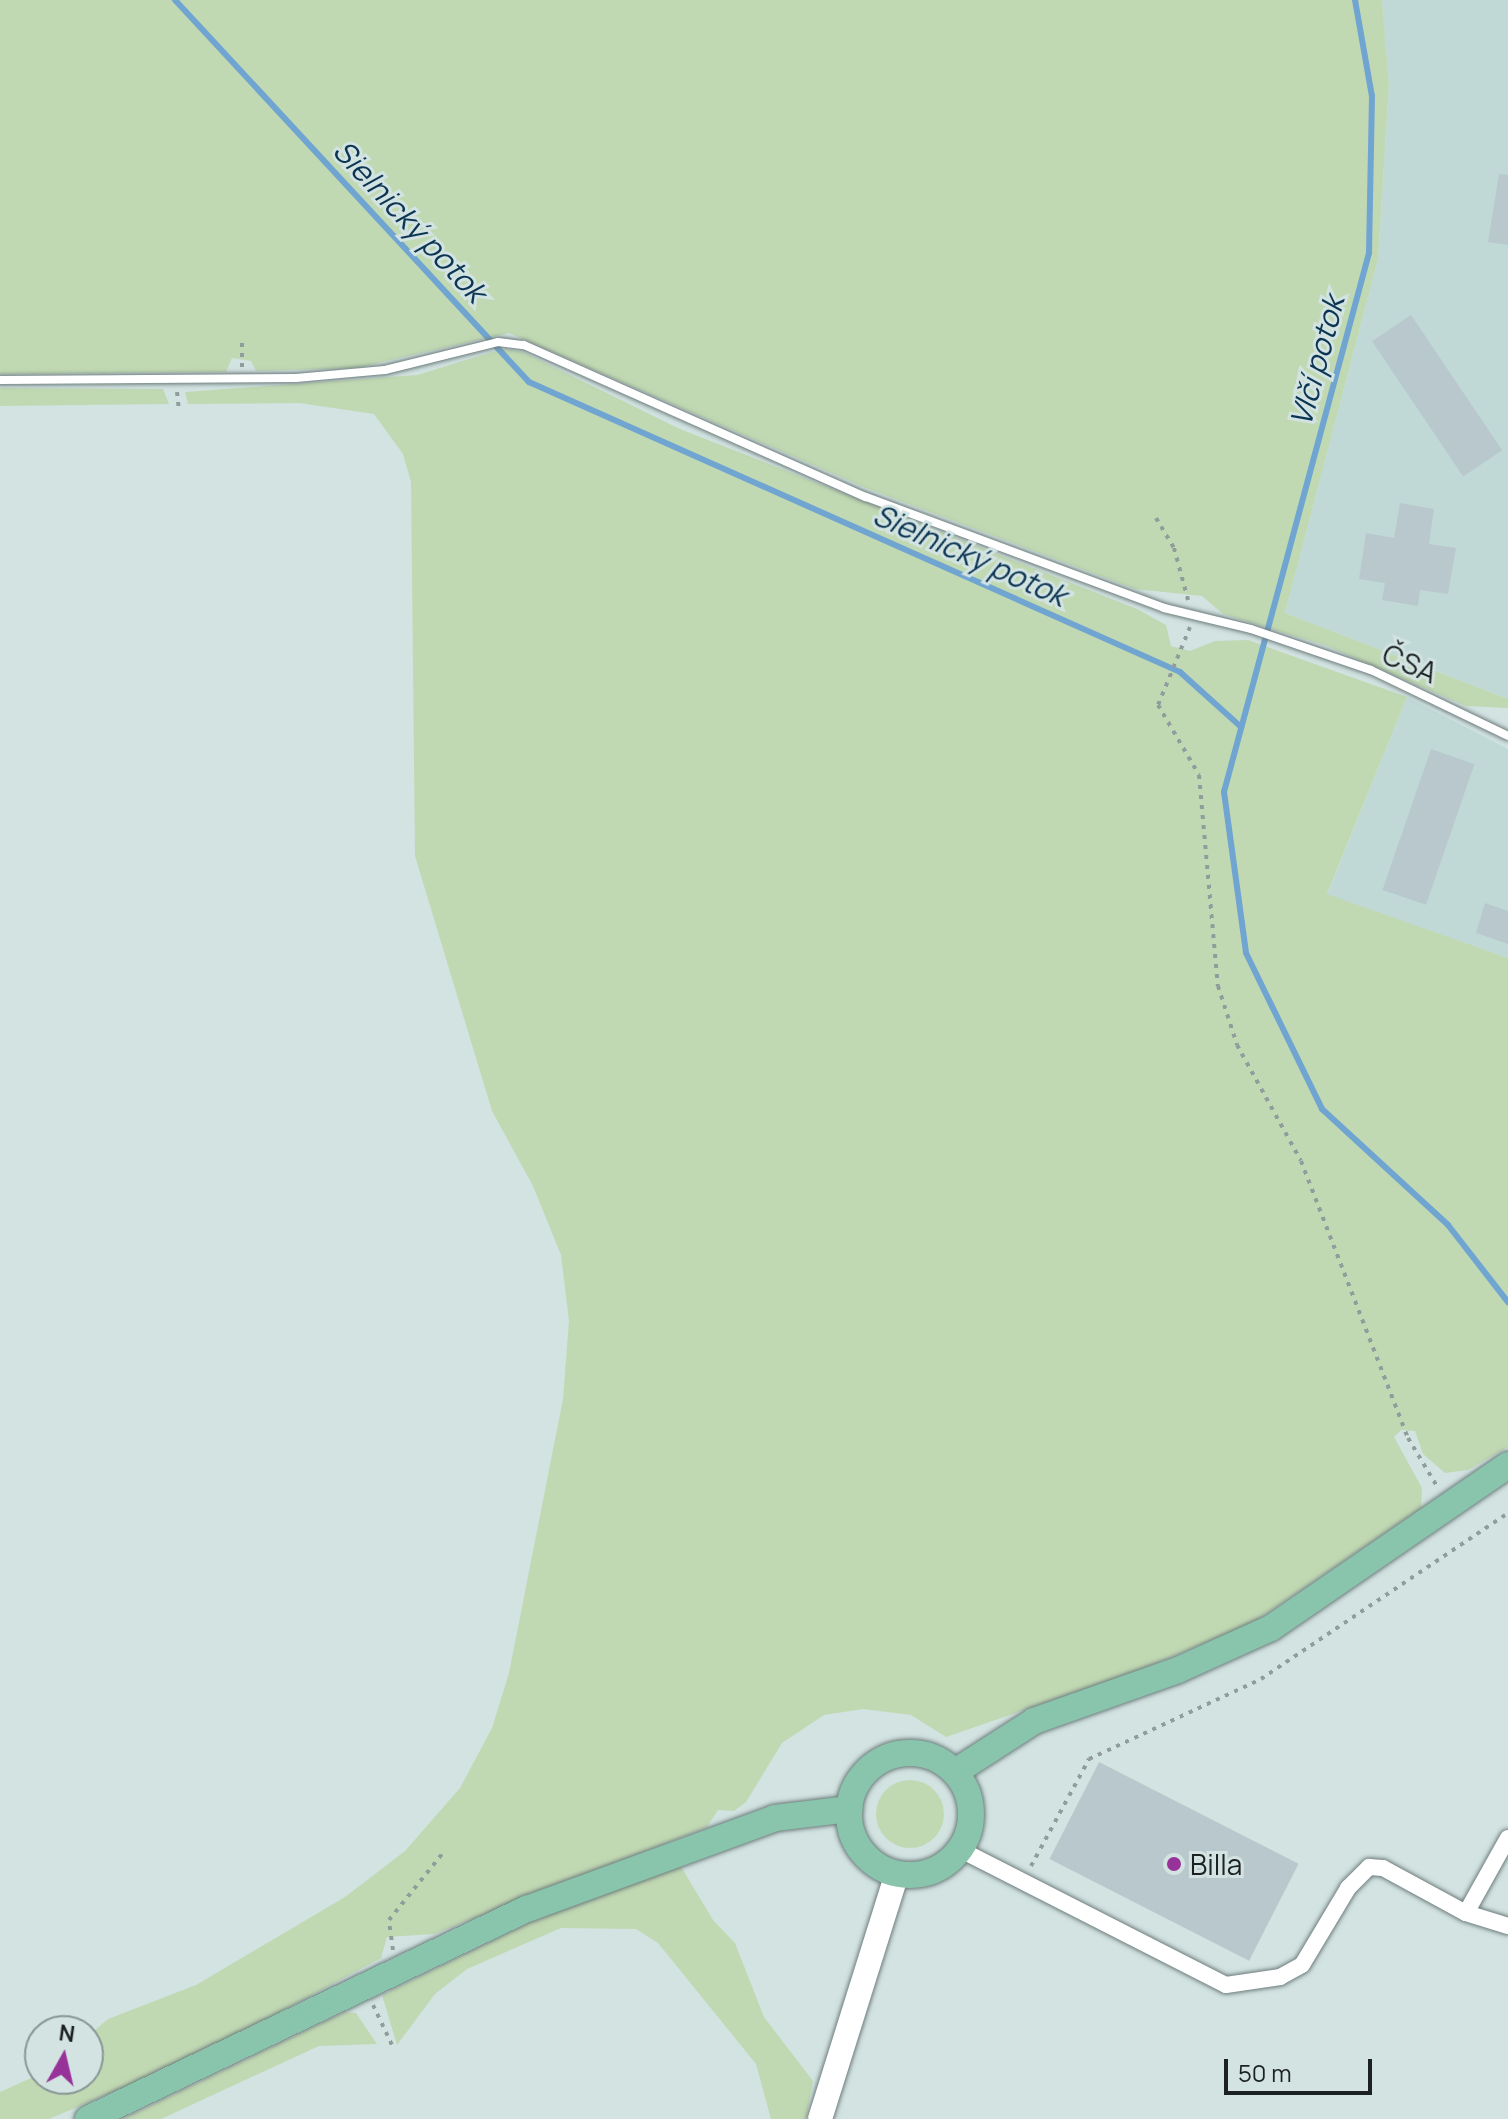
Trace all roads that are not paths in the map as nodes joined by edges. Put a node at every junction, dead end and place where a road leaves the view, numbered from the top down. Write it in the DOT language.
graph roads {
  1 [pos="0,380"];
  2 [pos="1508,736"];
  3 [pos="1508,1465"];
  4 [pos="955,1772"];
  5 [pos="849,1809"];
  6 [pos="1508,1838"];
  7 [pos="961,1850"];
  8 [pos="897,1874"];
  9 [pos="1466,1913"];
  10 [pos="1508,1926"];
  11 [pos="88,2119"];
  12 [pos="820,2119"];
  1 -- 2 [label="lane, ČSA"];
  3 -- 4 [label="main road"];
  4 -- 5 [label="main road"];
  4 -- 7 [label="main road"];
  5 -- 8 [label="main road"];
  5 -- 11 [label="main road"];
  6 -- 9 [label="street"];
  7 -- 8 [label="main road"];
  7 -- 9 [label="street"];
  8 -- 12 [label="street"];
  9 -- 10 [label="street"];
}
